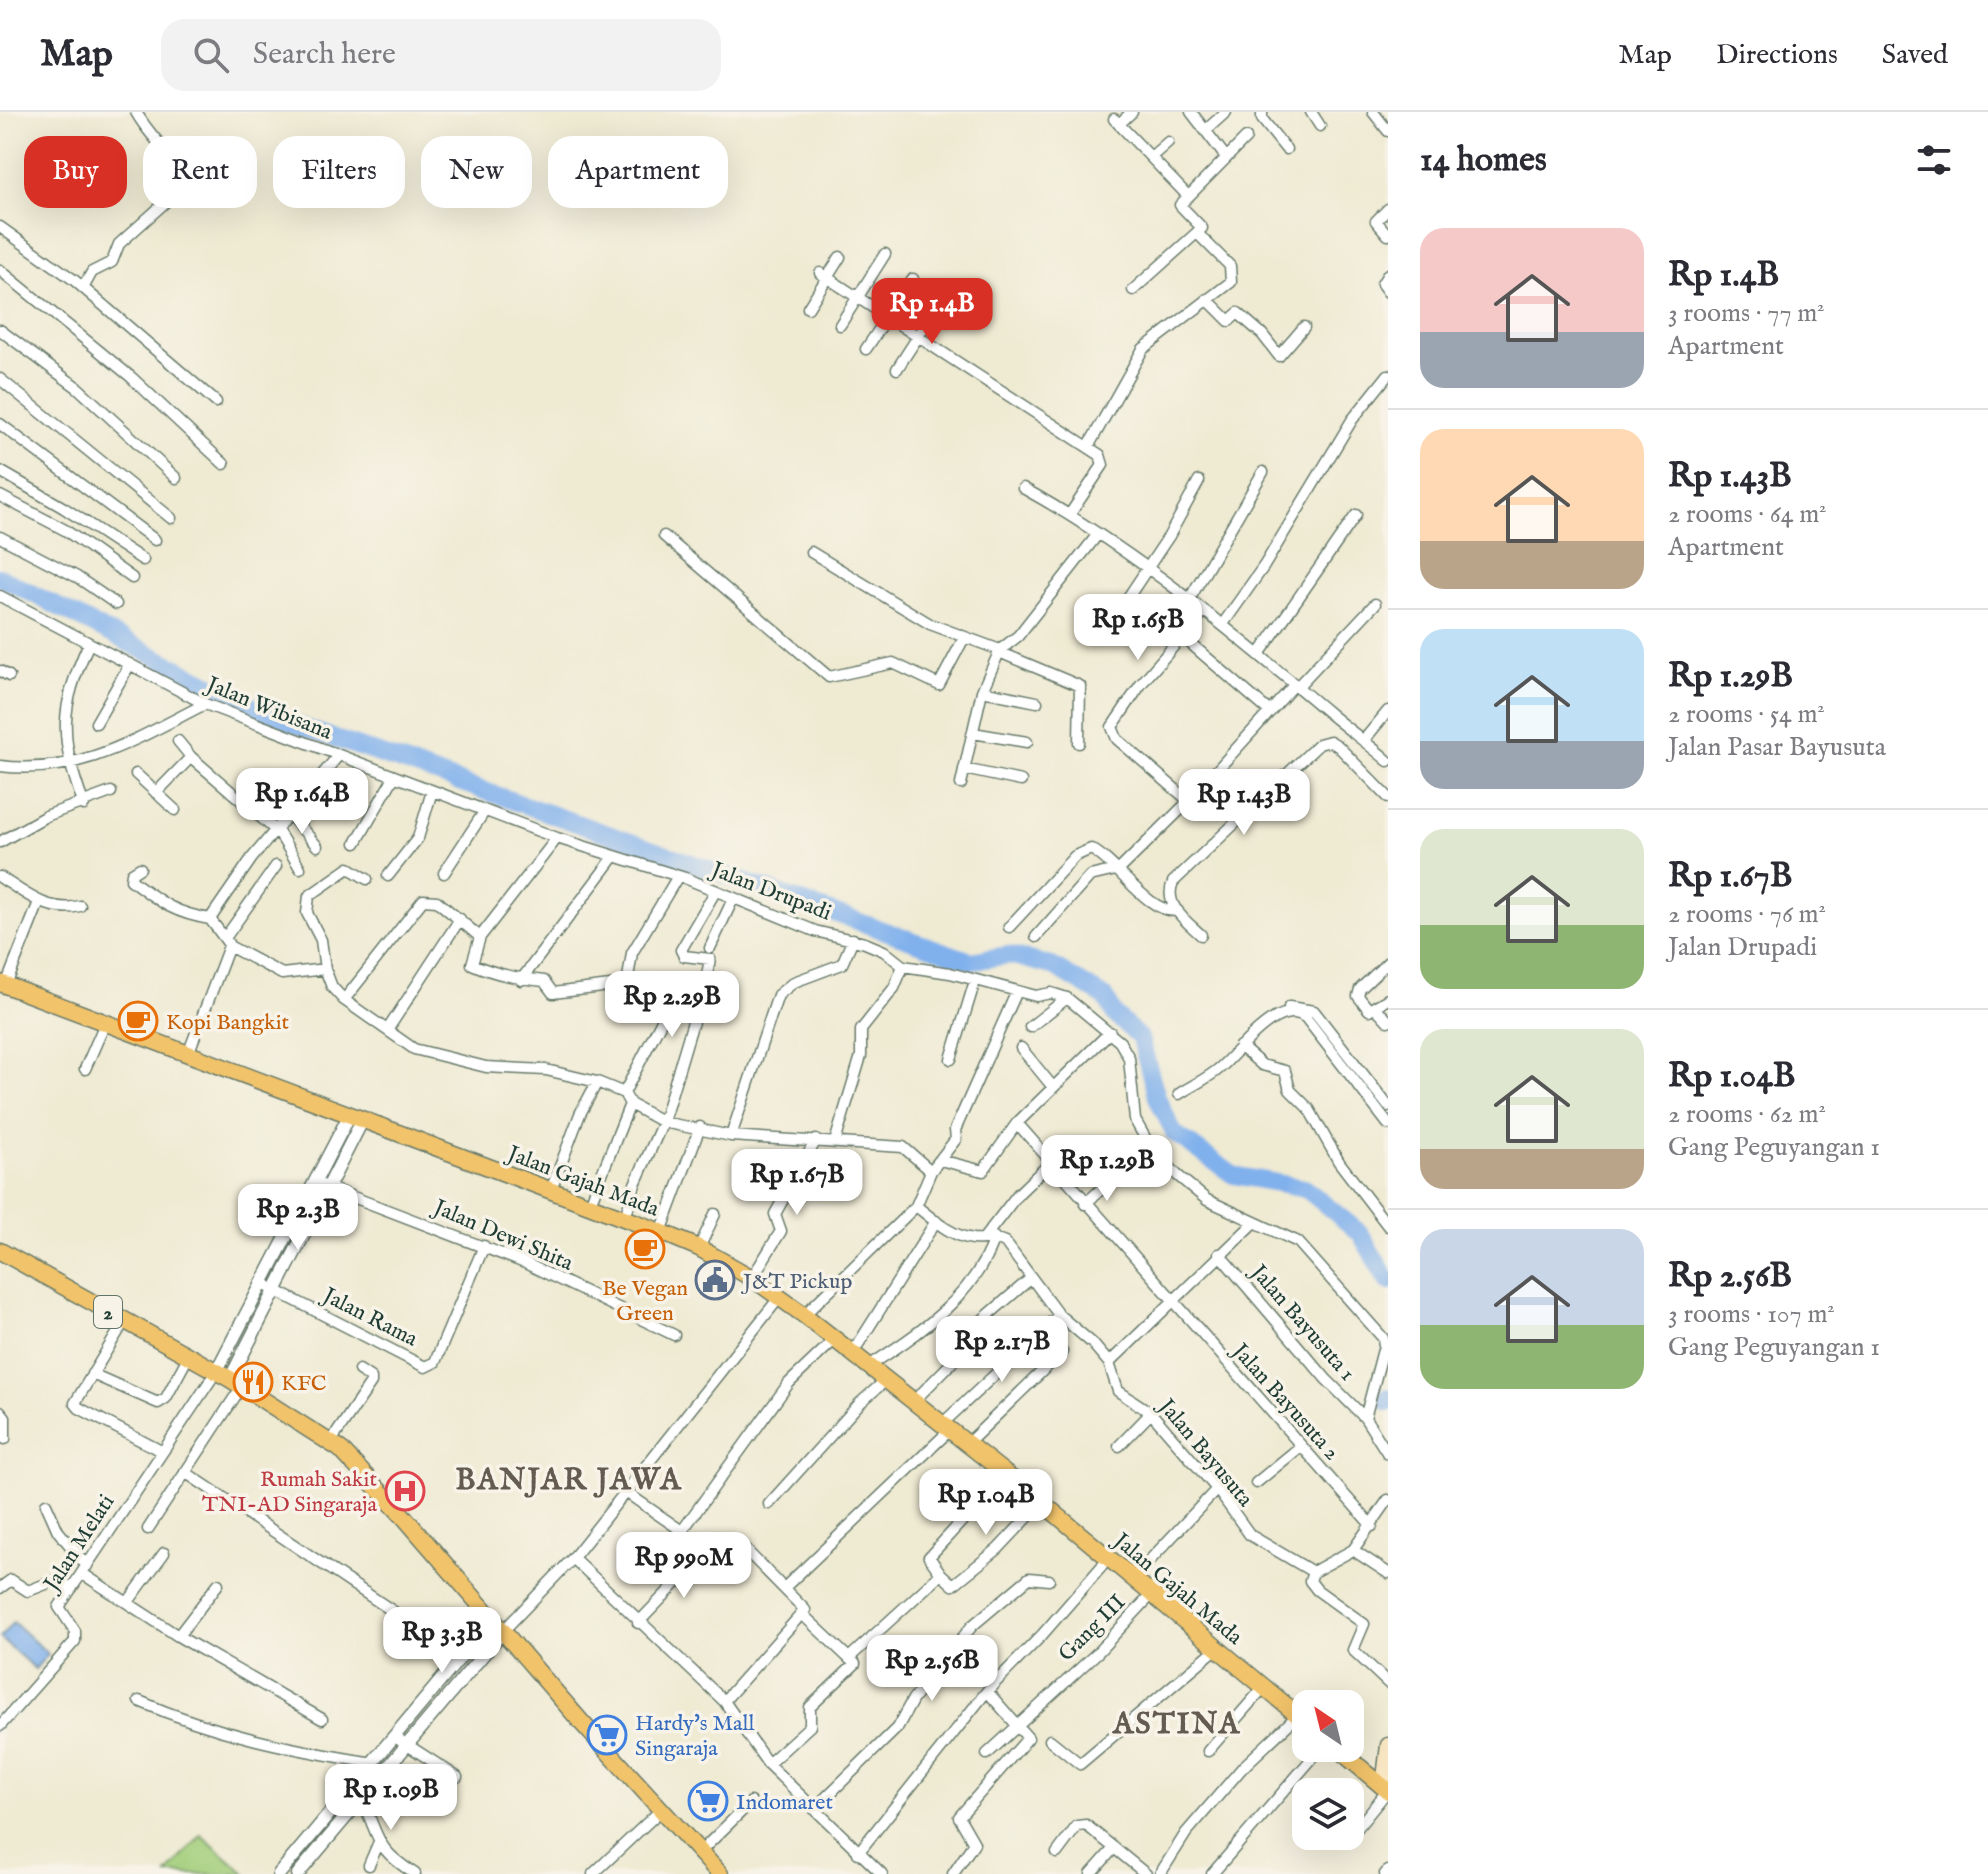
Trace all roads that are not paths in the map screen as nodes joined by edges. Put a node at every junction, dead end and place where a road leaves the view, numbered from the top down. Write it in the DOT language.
graph roads {
  1 [pos="136,112"];
  2 [pos="1132,112"];
  3 [pos="1191,112"];
  4 [pos="1226,112"];
  5 [pos="1262,112"];
  6 [pos="1311,112"];
  7 [pos="1373,112"];
  8 [pos="1320,126"];
  9 [pos="1206,130"];
  10 [pos="1388,131"];
  11 [pos="1246,138"];
  12 [pos="1168,142"];
  13 [pos="1286,149"];
  14 [pos="1225,156"];
  15 [pos="1151,157"];
  16 [pos="1187,195"];
  17 [pos="1388,209"];
  18 [pos="0,227"];
  19 [pos="1197,233"];
  20 [pos="1388,235"];
  21 [pos="885,254"];
  22 [pos="840,257"];
  23 [pos="0,270"];
  24 [pos="1388,274"];
  25 [pos="824,275"];
  26 [pos="913,279"];
  27 [pos="83,288"];
  28 [pos="1133,290"];
  29 [pos="1388,292"];
  30 [pos="858,297"];
  31 [pos="1207,299"];
  32 [pos="939,304"];
  33 [pos="808,308"];
  34 [pos="888,317"];
  35 [pos="840,325"];
  36 [pos="1304,327"];
  37 [pos="0,330"];
  38 [pos="918,337"];
  39 [pos="866,349"];
  40 [pos="897,369"];
  41 [pos="1388,375"];
  42 [pos="0,379"];
  43 [pos="216,402"];
  44 [pos="0,424"];
  45 [pos="1088,447"];
  46 [pos="224,464"];
  47 [pos="0,471"];
  48 [pos="1263,472"];
  49 [pos="176,478"];
  50 [pos="1199,481"];
  51 [pos="1023,488"];
  52 [pos="0,496"];
  53 [pos="1070,514"];
  54 [pos="1356,515"];
  55 [pos="171,518"];
  56 [pos="1098,534"];
  57 [pos="664,536"];
  58 [pos="0,537"];
  59 [pos="155,540"];
  60 [pos="811,552"];
  61 [pos="143,560"];
  62 [pos="1149,568"];
  63 [pos="132,578"];
  64 [pos="0,596"];
  65 [pos="1189,600"];
  66 [pos="116,604"];
  67 [pos="1375,604"];
  68 [pos="1204,611"];
  69 [pos="1115,617"];
  70 [pos="1223,624"];
  71 [pos="1183,637"];
  72 [pos="964,638"];
  73 [pos="89,643"];
  74 [pos="1000,651"];
  75 [pos="1260,653"];
  76 [pos="130,664"];
  77 [pos="1297,685"];
  78 [pos="982,691"];
  79 [pos="1037,702"];
  80 [pos="205,704"];
  81 [pos="1388,711"];
  82 [pos="1270,712"];
  83 [pos="96,723"];
  84 [pos="973,733"];
  85 [pos="1364,740"];
  86 [pos="178,741"];
  87 [pos="1027,742"];
  88 [pos="1079,743"];
  89 [pos="338,756"];
  90 [pos="191,757"];
  91 [pos="1388,761"];
  92 [pos="0,766"];
  93 [pos="70,766"];
  94 [pos="964,769"];
  95 [pos="136,774"];
  96 [pos="394,777"];
  97 [pos="1021,781"];
  98 [pos="961,784"];
  99 [pos="432,791"];
  100 [pos="111,792"];
  101 [pos="156,793"];
  102 [pos="1388,797"];
  103 [pos="1189,801"];
  104 [pos="84,805"];
  105 [pos="175,810"];
  106 [pos="484,812"];
  107 [pos="290,815"];
  108 [pos="275,830"];
  109 [pos="557,838"];
  110 [pos="0,842"];
  111 [pos="356,843"];
  112 [pos="317,846"];
  113 [pos="614,857"];
  114 [pos="276,866"];
  115 [pos="140,868"];
  116 [pos="300,868"];
  117 [pos="1117,870"];
  118 [pos="444,873"];
  119 [pos="388,876"];
  120 [pos="678,876"];
  121 [pos="0,877"];
  122 [pos="367,879"];
  123 [pos="715,892"];
  124 [pos="733,899"];
  125 [pos="39,902"];
  126 [pos="80,906"];
  127 [pos="1178,911"];
  128 [pos="210,919"];
  129 [pos="460,919"];
  130 [pos="1009,927"];
  131 [pos="1201,935"];
  132 [pos="480,937"];
  133 [pos="1036,937"];
  134 [pos="853,939"];
  135 [pos="227,942"];
  136 [pos="710,948"];
  137 [pos="1388,962"];
  138 [pos="903,966"];
  139 [pos="325,969"];
  140 [pos="521,980"];
  141 [pos="975,981"];
  142 [pos="3,984"];
  143 [pos="671,991"];
  144 [pos="1017,991"];
  145 [pos="1067,998"];
  146 [pos="344,1000"];
  147 [pos="1384,1005"];
  148 [pos="106,1021"];
  149 [pos="1259,1021"];
  150 [pos="1388,1021"];
  151 [pos="1030,1027"];
  152 [pos="388,1029"];
  153 [pos="1110,1032"];
  154 [pos="1240,1046"];
  155 [pos="1021,1048"];
  156 [pos="188,1054"];
  157 [pos="951,1059"];
  158 [pos="85,1069"];
  159 [pos="597,1082"];
  160 [pos="1052,1086"];
  161 [pos="624,1093"];
  162 [pos="1179,1094"];
  163 [pos="630,1104"];
  164 [pos="1388,1106"];
  165 [pos="356,1118"];
  166 [pos="663,1122"];
  167 [pos="1017,1123"];
  168 [pos="1388,1124"];
  169 [pos="700,1127"];
  170 [pos="731,1136"];
  171 [pos="816,1140"];
  172 [pos="835,1142"];
  173 [pos="1150,1144"];
  174 [pos="940,1160"];
  175 [pos="1049,1164"];
  176 [pos="931,1171"];
  177 [pos="314,1182"];
  178 [pos="328,1188"];
  179 [pos="551,1190"];
  180 [pos="1085,1204"];
  181 [pos="589,1206"];
  182 [pos="916,1206"];
  183 [pos="715,1214"];
  184 [pos="625,1218"];
  185 [pos="936,1221"];
  186 [pos="1253,1224"];
  187 [pos="1388,1226"];
  188 [pos="661,1232"];
  189 [pos="989,1238"];
  190 [pos="484,1246"];
  191 [pos="699,1248"];
  192 [pos="0,1251"];
  193 [pos="1219,1254"];
  194 [pos="752,1278"];
  195 [pos="1030,1279"];
  196 [pos="261,1283"];
  197 [pos="276,1291"];
  198 [pos="779,1298"];
  199 [pos="1172,1302"];
  200 [pos="804,1315"];
  201 [pos="1059,1315"];
  202 [pos="124,1322"];
  203 [pos="674,1335"];
  204 [pos="833,1341"];
  205 [pos="1062,1352"];
  206 [pos="852,1354"];
  207 [pos="188,1357"];
  208 [pos="1109,1363"];
  209 [pos="869,1366"];
  210 [pos="359,1370"];
  211 [pos="92,1374"];
  212 [pos="229,1379"];
  213 [pos="886,1380"];
  214 [pos="914,1401"];
  215 [pos="0,1411"];
  216 [pos="1151,1413"];
  217 [pos="1365,1418"];
  218 [pos="947,1426"];
  219 [pos="5,1439"];
  220 [pos="330,1443"];
  221 [pos="967,1444"];
  222 [pos="1119,1446"];
  223 [pos="1300,1447"];
  224 [pos="161,1451"];
  225 [pos="1388,1454"];
  226 [pos="185,1472"];
  227 [pos="1004,1475"];
  228 [pos="1256,1483"];
  229 [pos="1217,1489"];
  230 [pos="627,1493"];
  231 [pos="1388,1500"];
  232 [pos="46,1504"];
  233 [pos="769,1504"];
  234 [pos="1028,1517"];
  235 [pos="1372,1526"];
  236 [pos="148,1529"];
  237 [pos="682,1531"];
  238 [pos="1353,1550"];
  239 [pos="164,1553"];
  240 [pos="705,1553"];
  241 [pos="573,1558"];
  242 [pos="1109,1558"];
  243 [pos="85,1570"];
  244 [pos="1313,1572"];
  245 [pos="1388,1573"];
  246 [pos="941,1574"];
  247 [pos="1134,1577"];
  248 [pos="1049,1580"];
  249 [pos="218,1584"];
  250 [pos="0,1588"];
  251 [pos="72,1588"];
  252 [pos="784,1588"];
  253 [pos="1152,1594"];
  254 [pos="128,1602"];
  255 [pos="803,1612"];
  256 [pos="400,1616"];
  257 [pos="638,1623"];
  258 [pos="499,1624"];
  259 [pos="178,1636"];
  260 [pos="1217,1648"];
  261 [pos="852,1660"];
  262 [pos="1388,1683"];
  263 [pos="1263,1688"];
  264 [pos="987,1691"];
  265 [pos="139,1701"];
  266 [pos="724,1701"];
  267 [pos="1292,1711"];
  268 [pos="322,1719"];
  269 [pos="1018,1725"];
  270 [pos="0,1726"];
  271 [pos="1292,1727"];
  272 [pos="395,1737"];
  273 [pos="1050,1740"];
  274 [pos="408,1744"];
  275 [pos="1387,1749"];
  276 [pos="1208,1751"];
  277 [pos="987,1754"];
  278 [pos="1309,1762"];
  279 [pos="1354,1762"];
  280 [pos="374,1763"];
  281 [pos="768,1764"];
  282 [pos="1363,1769"];
  283 [pos="457,1777"];
  284 [pos="1386,1789"];
  285 [pos="361,1798"];
  286 [pos="751,1802"];
  287 [pos="662,1809"];
  288 [pos="814,1809"];
  289 [pos="1364,1818"];
  290 [pos="378,1844"];
  291 [pos="301,1848"];
  292 [pos="1114,1848"];
  293 [pos="700,1852"];
  294 [pos="858,1853"];
  295 [pos="1057,1853"];
  296 [pos="312,1858"];
  297 [pos="369,1865"];
  298 [pos="301,1873"];
  299 [pos="279,1874"];
  300 [pos="415,1874"];
  301 [pos="593,1874"];
  302 [pos="720,1874"];
  303 [pos="882,1874"];
  304 [pos="953,1874"];
  305 [pos="1091,1874"];
  306 [pos="1146,1874"];
  307 [pos="1160,1874"];
  308 [pos="1212,1874"];
  1 -- 27 [label="street"];
  2 -- 15 [label="street"];
  3 -- 9 [label="street"];
  4 -- 9 [label="street"];
  5 -- 13 [label="street"];
  6 -- 8 [label="street"];
  7 -- 10 [label="street"];
  9 -- 14 [label="street"];
  11 -- 14 [label="street"];
  12 -- 15 [label="street"];
  14 -- 16 [label="street"];
  15 -- 16 [label="street"];
  16 -- 19 [label="street"];
  17 -- 20 [label="street"];
  18 -- 27 [label="street"];
  19 -- 28 [label="street"];
  19 -- 31 [label="street"];
  21 -- 30 [label="street"];
  22 -- 25 [label="street"];
  23 -- 46 [label="street"];
  24 -- 29 [label="street"];
  25 -- 30 [label="street"];
  25 -- 33 [label="street"];
  26 -- 34 [label="street"];
  27 -- 43 [label="street"];
  30 -- 34 [label="street"];
  30 -- 35 [label="street"];
  31 -- 36 [label="street"];
  31 -- 45 [label="street"];
  32 -- 38 [label="street"];
  34 -- 38 [label="street"];
  34 -- 39 [label="street"];
  37 -- 49 [label="street"];
  38 -- 40 [label="street"];
  38 -- 45 [label="street"];
  41 -- 70 [label="street"];
  42 -- 55 [label="street"];
  44 -- 59 [label="street"];
  45 -- 53 [label="street"];
  47 -- 61 [label="street"];
  48 -- 65 [label="street"];
  50 -- 62 [label="street"];
  51 -- 53 [label="street"];
  52 -- 63 [label="street"];
  53 -- 56 [label="street"];
  54 -- 75 [label="street"];
  56 -- 62 [label="street"];
  56 -- 74 [label="street"];
  57 -- 72 [label="street"];
  58 -- 66 [label="street"];
  60 -- 72 [label="street"];
  62 -- 65 [label="street"];
  62 -- 69 [label="street"];
  64 -- 73 [label="street, Jalan Wibisana"];
  65 -- 68 [label="street"];
  67 -- 77 [label="street"];
  68 -- 70 [label="street"];
  68 -- 71 [label="street"];
  70 -- 75 [label="street"];
  71 -- 82 [label="street"];
  71 -- 103 [label="street"];
  72 -- 74 [label="street"];
  73 -- 76 [label="street, Jalan Wibisana"];
  73 -- 93 [label="street"];
  74 -- 78 [label="street"];
  74 -- 88 [label="street"];
  75 -- 77 [label="street"];
  76 -- 80 [label="street, Jalan Wibisana"];
  76 -- 83 [label="street"];
  77 -- 82 [label="street"];
  77 -- 85 [label="street"];
  78 -- 79 [label="street"];
  78 -- 84 [label="street"];
  80 -- 89 [label="street, Jalan Wibisana"];
  80 -- 93 [label="street"];
  81 -- 85 [label="street"];
  82 -- 103 [label="street"];
  84 -- 87 [label="street"];
  84 -- 94 [label="street"];
  85 -- 91 [label="street"];
  86 -- 90 [label="street"];
  89 -- 96 [label="street, Jalan Drupadi"];
  89 -- 107 [label="street, Jalan Wibisana"];
  90 -- 101 [label="street"];
  90 -- 108 [label="street"];
  92 -- 93 [label="street"];
  93 -- 104 [label="street"];
  94 -- 97 [label="street"];
  94 -- 98 [label="street"];
  95 -- 101 [label="street"];
  96 -- 99 [label="street, Jalan Drupadi"];
  96 -- 111 [label="street"];
  99 -- 106 [label="street, Jalan Drupadi"];
  99 -- 119 [label="street"];
  100 -- 104 [label="street"];
  101 -- 105 [label="street"];
  102 -- 127 [label="street"];
  103 -- 117 [label="street"];
  104 -- 110 [label="street"];
  106 -- 109 [label="street, Jalan Drupadi"];
  106 -- 118 [label="street"];
  107 -- 108 [label="street, Jalan Wibisana"];
  107 -- 112 [label="street"];
  108 -- 116 [label="street"];
  108 -- 128 [label="street, Jalan Wibisana"];
  109 -- 113 [label="street, Jalan Drupadi"];
  109 -- 132 [label="street"];
  113 -- 120 [label="street, Jalan Drupadi"];
  113 -- 140 [label="street"];
  114 -- 135 [label="street"];
  115 -- 128 [label="street"];
  117 -- 127 [label="street"];
  117 -- 130 [label="street"];
  117 -- 133 [label="street"];
  120 -- 123 [label="street, Jalan Drupadi"];
  120 -- 140 [label="street"];
  121 -- 125 [label="street"];
  122 -- 139 [label="street"];
  123 -- 124 [label="street, Jalan Drupadi"];
  123 -- 166 [label="street"];
  124 -- 134 [label="street, Jalan Drupadi"];
  124 -- 136 [label="street"];
  125 -- 126 [label="street"];
  125 -- 142 [label="street"];
  127 -- 131 [label="street"];
  128 -- 135 [label="street"];
  129 -- 132 [label="street"];
  129 -- 146 [label="street"];
  129 -- 152 [label="street"];
  132 -- 140 [label="street"];
  134 -- 138 [label="street, Jalan Drupadi"];
  134 -- 170 [label="street"];
  135 -- 139 [label="street"];
  135 -- 156 [label="street"];
  137 -- 147 [label="street"];
  138 -- 141 [label="street, Jalan Drupadi"];
  138 -- 172 [label="street"];
  139 -- 146 [label="street"];
  141 -- 144 [label="street, Jalan Drupadi"];
  141 -- 157 [label="street"];
  142 -- 148 [label="highway, Jalan Gajah Mada"];
  143 -- 161 [label="street"];
  144 -- 145 [label="street, Jalan Drupadi"];
  144 -- 174 [label="street"];
  145 -- 151 [label="street"];
  145 -- 153 [label="street"];
  146 -- 152 [label="street"];
  147 -- 150 [label="street"];
  148 -- 156 [label="highway, Jalan Gajah Mada"];
  148 -- 158 [label="street"];
  149 -- 164 [label="street"];
  152 -- 159 [label="street"];
  153 -- 160 [label="street"];
  153 -- 173 [label="street"];
  154 -- 162 [label="street"];
  154 -- 168 [label="street"];
  154 -- 187 [label="street"];
  155 -- 160 [label="street"];
  156 -- 165 [label="highway, Jalan Gajah Mada"];
  159 -- 161 [label="street"];
  159 -- 179 [label="street"];
  160 -- 167 [label="street"];
  161 -- 163 [label="street"];
  163 -- 166 [label="street"];
  163 -- 181 [label="street"];
  165 -- 177 [label="street"];
  165 -- 178 [label="street"];
  165 -- 179 [label="highway, Jalan Gajah Mada"];
  166 -- 169 [label="street"];
  166 -- 184 [label="street"];
  167 -- 174 [label="street"];
  167 -- 175 [label="street, Jalan Bayusuta 2"];
  169 -- 170 [label="street"];
  169 -- 188 [label="street"];
  170 -- 171 [label="street"];
  171 -- 172 [label="street"];
  171 -- 194 [label="street"];
  172 -- 176 [label="street"];
  173 -- 180 [label="street"];
  173 -- 186 [label="street"];
  174 -- 176 [label="street"];
  175 -- 180 [label="street, Jalan Bayusuta 2"];
  175 -- 189 [label="street"];
  176 -- 182 [label="street"];
  177 -- 178 [label="street, Jalan Dewi Shita"];
  177 -- 196 [label="street"];
  178 -- 190 [label="street, Jalan Dewi Shita"];
  178 -- 197 [label="street"];
  179 -- 181 [label="highway, Jalan Gajah Mada"];
  180 -- 199 [label="street, Jalan Bayusuta 2"];
  181 -- 184 [label="highway, Jalan Gajah Mada"];
  182 -- 185 [label="street"];
  182 -- 200 [label="street"];
  183 -- 191 [label="street"];
  184 -- 188 [label="highway, Jalan Gajah Mada"];
  185 -- 189 [label="street"];
  185 -- 206 [label="street"];
  186 -- 193 [label="street"];
  186 -- 217 [label="street"];
  188 -- 191 [label="highway, Jalan Gajah Mada"];
  189 -- 195 [label="street, Jalan Bayusuta"];
  189 -- 209 [label="street"];
  190 -- 197 [label="street, Jalan Rama"];
  190 -- 203 [label="street, Jalan Dewi Shita"];
  191 -- 194 [label="highway, Jalan Gajah Mada"];
  192 -- 202 [label="highway, 2"];
  193 -- 199 [label="street"];
  193 -- 217 [label="street, Jalan Bayusuta 1"];
  194 -- 198 [label="highway, Jalan Gajah Mada"];
  195 -- 201 [label="street, Jalan Bayusuta"];
  195 -- 214 [label="street"];
  196 -- 197 [label="street, Jalan Rama"];
  196 -- 212 [label="street"];
  197 -- 212 [label="street"];
  198 -- 200 [label="highway, Jalan Gajah Mada"];
  198 -- 230 [label="street"];
  199 -- 208 [label="street"];
  199 -- 223 [label="street, Jalan Bayusuta 2"];
  200 -- 204 [label="highway, Jalan Gajah Mada"];
  201 -- 208 [label="street, Jalan Bayusuta"];
  201 -- 218 [label="street"];
  202 -- 207 [label="highway, 2"];
  202 -- 211 [label="street"];
  204 -- 206 [label="highway, Jalan Gajah Mada"];
  204 -- 237 [label="street"];
  205 -- 221 [label="street"];
  206 -- 209 [label="highway, Jalan Gajah Mada"];
  207 -- 211 [label="street"];
  207 -- 212 [label="highway, 2"];
  208 -- 216 [label="street, Jalan Bayusuta"];
  209 -- 213 [label="highway, Jalan Gajah Mada"];
  210 -- 220 [label="street"];
  211 -- 224 [label="street"];
  212 -- 220 [label="highway, 2"];
  212 -- 224 [label="street, Jalan Melati"];
  212 -- 226 [label="street"];
  213 -- 214 [label="highway, Jalan Gajah Mada"];
  213 -- 233 [label="street"];
  214 -- 218 [label="highway, Jalan Gajah Mada"];
  215 -- 219 [label="street"];
  216 -- 222 [label="street"];
  216 -- 229 [label="street, Jalan Bayusuta"];
  217 -- 225 [label="street, Jalan Bayusuta 1"];
  218 -- 221 [label="highway, Jalan Gajah Mada"];
  218 -- 252 [label="street"];
  220 -- 258 [label="highway, 2"];
  221 -- 227 [label="highway, Jalan Gajah Mada"];
  223 -- 228 [label="street"];
  223 -- 235 [label="street, Jalan Bayusuta 2"];
  224 -- 243 [label="street, Jalan Melati"];
  226 -- 236 [label="street"];
  226 -- 256 [label="street"];
  227 -- 242 [label="highway, Jalan Gajah Mada"];
  227 -- 246 [label="street"];
  229 -- 244 [label="street, Jalan Bayusuta"];
  229 -- 247 [label="street"];
  230 -- 237 [label="street"];
  230 -- 241 [label="street"];
  231 -- 235 [label="street"];
  232 -- 243 [label="street"];
  234 -- 246 [label="street"];
  235 -- 238 [label="street"];
  237 -- 240 [label="street"];
  238 -- 244 [label="street"];
  238 -- 245 [label="street"];
  239 -- 254 [label="street"];
  240 -- 252 [label="street"];
  240 -- 257 [label="street"];
  241 -- 257 [label="street"];
  241 -- 258 [label="street"];
  242 -- 247 [label="highway, Jalan Gajah Mada"];
  242 -- 264 [label="street"];
  243 -- 251 [label="street, Jalan Melati"];
  243 -- 254 [label="street"];
  244 -- 262 [label="street"];
  246 -- 261 [label="street"];
  247 -- 253 [label="highway, Jalan Gajah Mada"];
  248 -- 288 [label="street"];
  249 -- 259 [label="street"];
  250 -- 251 [label="street"];
  251 -- 270 [label="street, Jalan Melati"];
  252 -- 255 [label="street"];
  253 -- 260 [label="highway, Jalan Gajah Mada"];
  253 -- 269 [label="street, Gang III"];
  254 -- 259 [label="street"];
  255 -- 261 [label="street"];
  255 -- 266 [label="street"];
  257 -- 266 [label="street"];
  258 -- 272 [label="street"];
  258 -- 274 [label="street"];
  258 -- 287 [label="highway, 2"];
  259 -- 268 [label="street"];
  260 -- 263 [label="highway, Jalan Gajah Mada"];
  260 -- 273 [label="street"];
  261 -- 281 [label="street"];
  263 -- 267 [label="highway, Jalan Gajah Mada"];
  263 -- 276 [label="street"];
  264 -- 269 [label="street"];
  264 -- 294 [label="street"];
  265 -- 280 [label="street"];
  266 -- 281 [label="street"];
  269 -- 277 [label="street, Gang III"];
  269 -- 304 [label="street"];
  271 -- 307 [label="street"];
  272 -- 274 [label="street"];
  272 -- 280 [label="street"];
  274 -- 283 [label="street"];
  274 -- 285 [label="street"];
  275 -- 282 [label="main road"];
  275 -- 284 [label="main road"];
  278 -- 308 [label="street"];
  279 -- 282 [label="highway"];
  280 -- 291 [label="street"];
  281 -- 288 [label="street"];
  282 -- 284 [label="highway"];
  284 -- 289 [label="street"];
  285 -- 290 [label="street"];
  285 -- 296 [label="street"];
  286 -- 293 [label="street"];
  287 -- 293 [label="highway, 2"];
  287 -- 301 [label="street"];
  288 -- 294 [label="street"];
  290 -- 297 [label="street"];
  290 -- 300 [label="street"];
  291 -- 296 [label="street"];
  291 -- 299 [label="street"];
  292 -- 295 [label="street"];
  292 -- 305 [label="street"];
  292 -- 306 [label="street"];
  293 -- 302 [label="highway, 2"];
  294 -- 303 [label="street"];
  296 -- 298 [label="street"];
}
